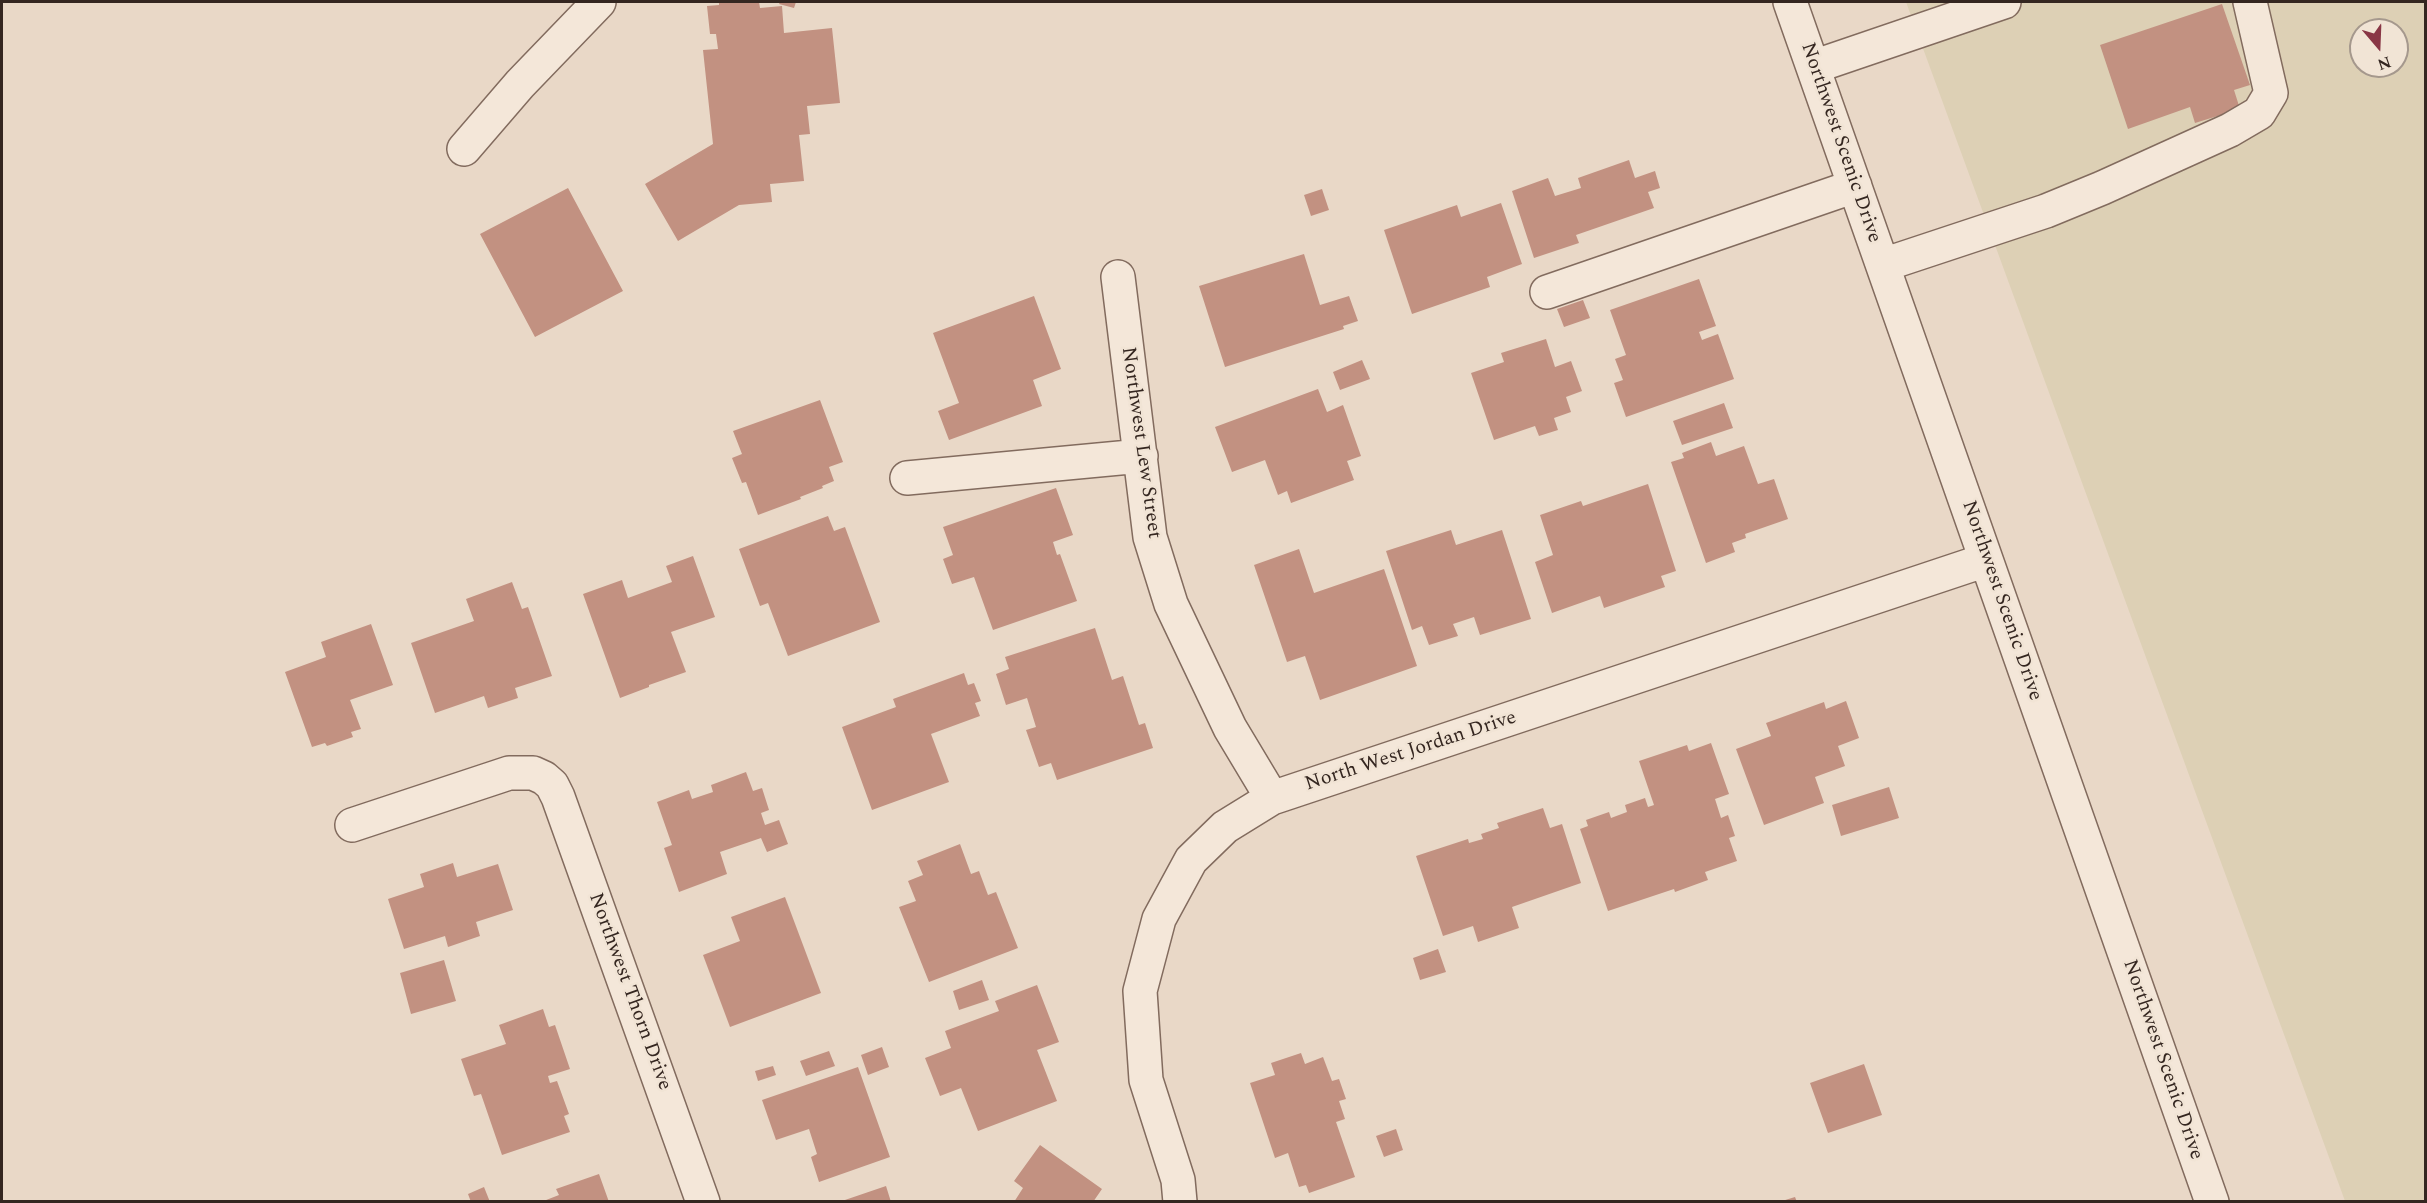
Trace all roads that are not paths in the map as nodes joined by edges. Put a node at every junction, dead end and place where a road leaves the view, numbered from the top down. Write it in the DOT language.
graph roads {
  1 [pos="599,2"];
  2 [pos="1790,2"];
  3 [pos="2004,2"];
  4 [pos="2250,2"];
  5 [pos="1813,67"];
  6 [pos="464,148"];
  7 [pos="1855,186"];
  8 [pos="1883,265"];
  9 [pos="1118,277"];
  10 [pos="1547,292"];
  11 [pos="1141,456"];
  12 [pos="907,478"];
  13 [pos="1986,560"];
  14 [pos="1272,798"];
  15 [pos="352,825"];
  16 [pos="703,1202"];
  17 [pos="1180,1202"];
  18 [pos="2212,1202"];
  1 -- 6 [label="street"];
  2 -- 5 [label="street, Northwest Scenic Drive"];
  3 -- 5 [label="street"];
  4 -- 8 [label="street"];
  5 -- 7 [label="street, Northwest Scenic Drive"];
  7 -- 8 [label="street, Northwest Scenic Drive"];
  7 -- 10 [label="street"];
  8 -- 13 [label="street, Northwest Scenic Drive"];
  9 -- 11 [label="street, Northwest Lew Street"];
  11 -- 12 [label="street"];
  11 -- 14 [label="street, Northwest Lew Street"];
  13 -- 14 [label="street, North West Jordan Drive"];
  13 -- 18 [label="street, Northwest Scenic Drive"];
  14 -- 17 [label="street, North West Jordan Drive"];
  15 -- 16 [label="street, Northwest Thorn Drive"];
}
